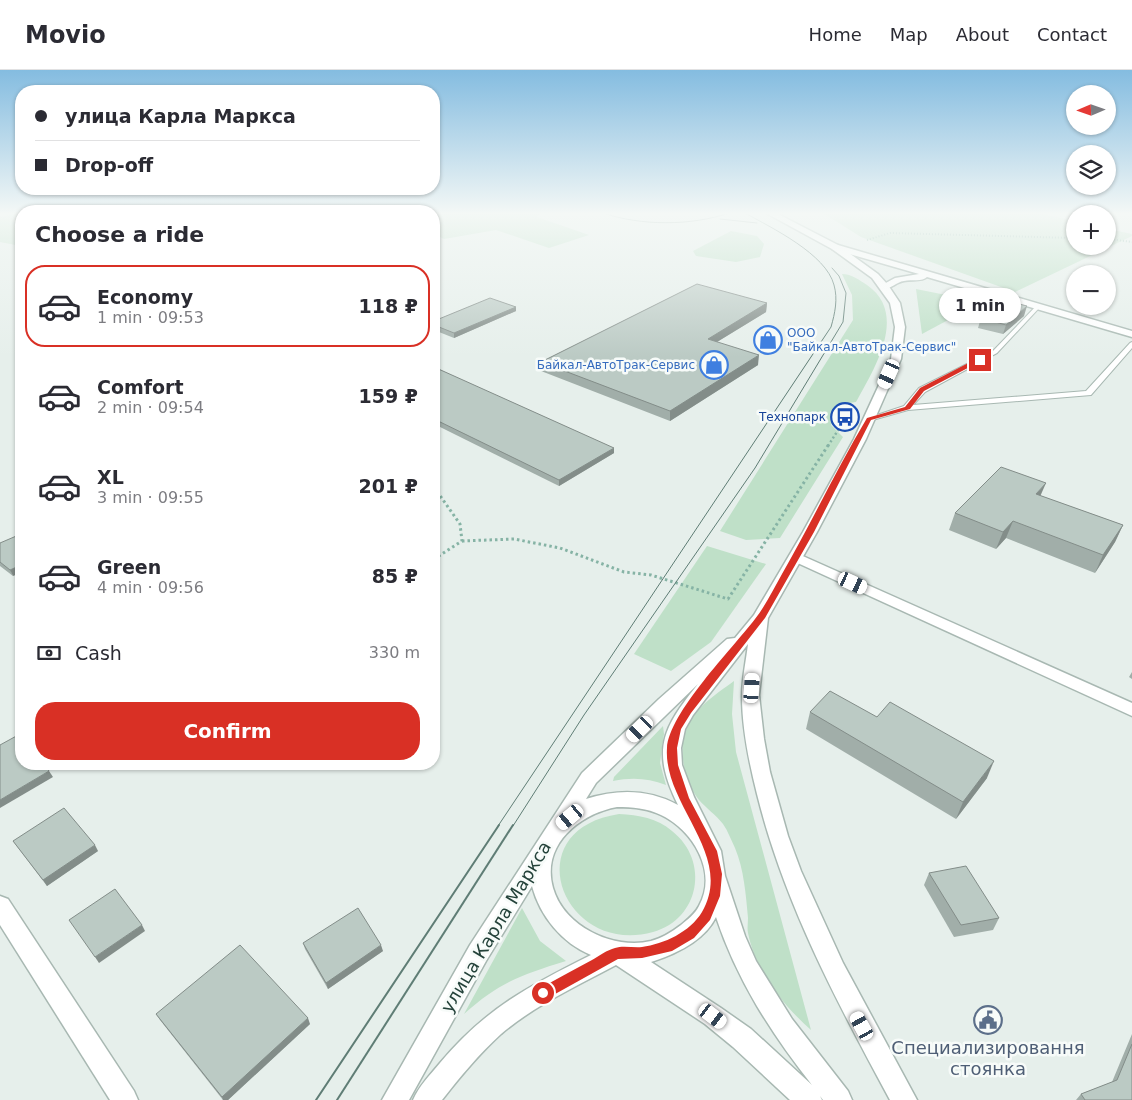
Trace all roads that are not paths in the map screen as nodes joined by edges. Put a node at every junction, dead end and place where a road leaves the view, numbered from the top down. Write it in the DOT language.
graph roads {
  1 [pos="856,261"];
  2 [pos="884,261"];
  3 [pos="949,280"];
  4 [pos="885,287"];
  5 [pos="1038,306"];
  6 [pos="1132,334"];
  7 [pos="1132,344"];
  8 [pos="908,408"];
  9 [pos="869,419"];
  10 [pos="796,557"];
  11 [pos="760,618"];
  12 [pos="1132,710"];
  13 [pos="548,840"];
  14 [pos="714,862"];
  15 [pos="0,906"];
  16 [pos="616,953"];
  17 [pos="125,1100"];
  18 [pos="395,1100"];
  19 [pos="426,1100"];
  20 [pos="809,1100"];
  21 [pos="839,1100"];
  22 [pos="904,1100"];
  1 -- 4 [label="street, улица Карла Маркса"];
  2 -- 3 [label="street"];
  3 -- 4 [label="street"];
  3 -- 5 [label="street"];
  4 -- 9 [label="street, улица Карла Маркса"];
  5 -- 6 [label="street"];
  5 -- 8 [label="lane"];
  7 -- 8 [label="lane"];
  8 -- 9 [label="lane"];
  9 -- 10 [label="street, улица Карла Маркса"];
  10 -- 11 [label="street, улица Карла Маркса"];
  10 -- 12 [label="street"];
  11 -- 13 [label="street, улица Карла Маркса"];
  11 -- 14 [label="street, улица Карла Маркса"];
  11 -- 22 [label="street"];
  13 -- 14 [label="street"];
  13 -- 16 [label="street"];
  13 -- 18 [label="street, улица Карла Маркса"];
  14 -- 16 [label="street"];
  14 -- 21 [label="street"];
  15 -- 17 [label="street"];
  16 -- 19 [label="street"];
  16 -- 20 [label="street"];
}
